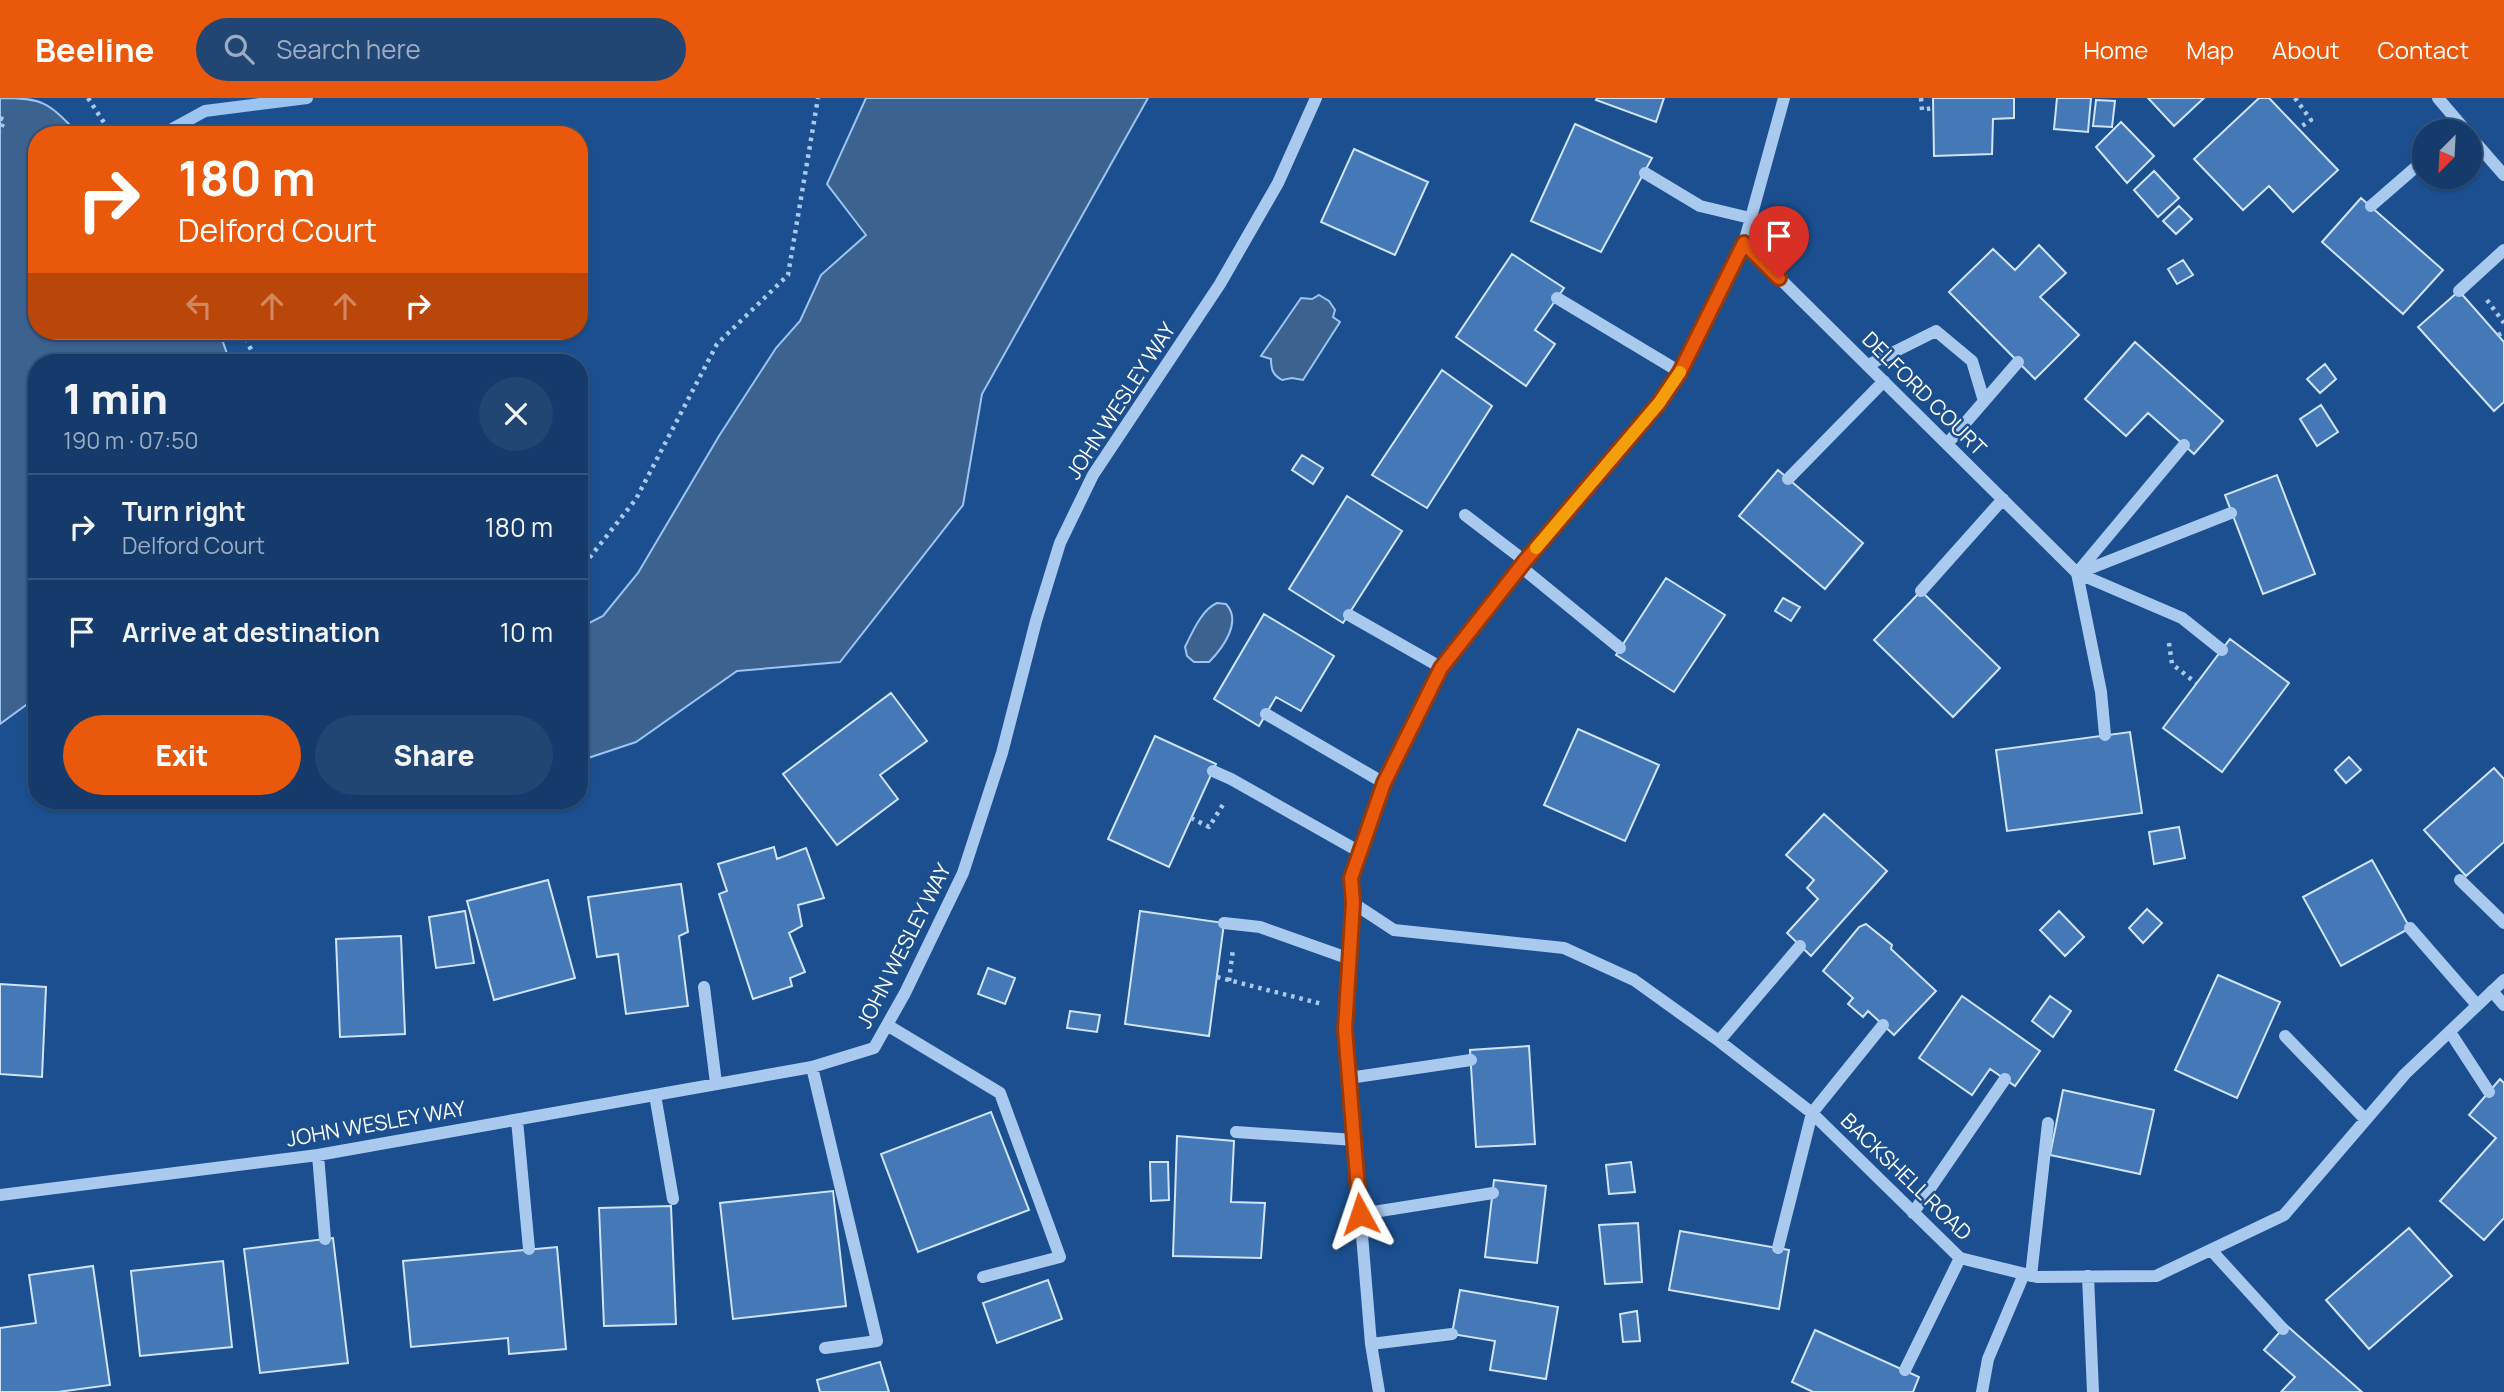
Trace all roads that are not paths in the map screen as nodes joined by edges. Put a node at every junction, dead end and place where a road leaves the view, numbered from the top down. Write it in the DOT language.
graph roads {
  1 [pos="1317,98"];
  2 [pos="1784,98"];
  3 [pos="2438,98"];
  4 [pos="2455,119"];
  5 [pos="2482,151"];
  6 [pos="2412,170"];
  7 [pos="1646,173"];
  8 [pos="2504,175"];
  9 [pos="2371,206"];
  10 [pos="1750,218"];
  11 [pos="1744,243"];
  12 [pos="2504,250"];
  13 [pos="2459,291"];
  14 [pos="1558,298"];
  15 [pos="2018,362"];
  16 [pos="1868,365"];
  17 [pos="1680,372"];
  18 [pos="1884,381"];
  19 [pos="1984,401"];
  20 [pos="1947,444"];
  21 [pos="2184,445"];
  22 [pos="1788,479"];
  23 [pos="2003,499"];
  24 [pos="2231,513"];
  25 [pos="1465,515"];
  26 [pos="1523,564"];
  27 [pos="2077,573"];
  28 [pos="1921,591"];
  29 [pos="1349,615"];
  30 [pos="1620,648"];
  31 [pos="2222,650"];
  32 [pos="1441,668"];
  33 [pos="1266,715"];
  34 [pos="2105,735"];
  35 [pos="1213,771"];
  36 [pos="1384,783"];
  37 [pos="1360,852"];
  38 [pos="2460,880"];
  39 [pos="1353,903"];
  40 [pos="1224,922"];
  41 [pos="2504,923"];
  42 [pos="2410,929"];
  43 [pos="1800,946"];
  44 [pos="1350,959"];
  45 [pos="2504,980"];
  46 [pos="704,987"];
  47 [pos="2492,991"];
  48 [pos="2477,1005"];
  49 [pos="2504,1005"];
  50 [pos="887,1025"];
  51 [pos="1883,1025"];
  52 [pos="2450,1032"];
  53 [pos="2285,1036"];
  54 [pos="1718,1041"];
  55 [pos="1471,1060"];
  56 [pos="812,1067"];
  57 [pos="1349,1078"];
  58 [pos="2005,1079"];
  59 [pos="716,1083"];
  60 [pos="2489,1092"];
  61 [pos="654,1095"];
  62 [pos="1812,1113"];
  63 [pos="2366,1119"];
  64 [pos="517,1120"];
  65 [pos="2048,1123"];
  66 [pos="1236,1132"];
  67 [pos="1354,1140"];
  68 [pos="318,1155"];
  69 [pos="1493,1193"];
  70 [pos="0,1195"];
  71 [pos="673,1199"];
  72 [pos="1913,1213"];
  73 [pos="1360,1214"];
  74 [pos="325,1239"];
  75 [pos="1778,1248"];
  76 [pos="529,1249"];
  77 [pos="2211,1250"];
  78 [pos="1960,1258"];
  79 [pos="2027,1275"];
  80 [pos="2088,1276"];
  81 [pos="983,1277"];
  82 [pos="2283,1329"];
  83 [pos="1452,1334"];
  84 [pos="1371,1344"];
  85 [pos="825,1348"];
  86 [pos="1905,1370"];
  87 [pos="1379,1392"];
  88 [pos="1982,1392"];
  89 [pos="2092,1392"];
  1 -- 50 [label="street, JOHN WESLEY WAY"];
  2 -- 10 [label="street"];
  3 -- 4 [label="street"];
  5 -- 8 [label="street"];
  6 -- 9 [label="street"];
  7 -- 10 [label="street"];
  10 -- 11 [label="street"];
  11 -- 16 [label="street, DELFORD COURT"];
  11 -- 17 [label="street"];
  12 -- 13 [label="street"];
  14 -- 17 [label="street"];
  15 -- 19 [label="street"];
  16 -- 18 [label="street, DELFORD COURT"];
  16 -- 19 [label="street"];
  17 -- 26 [label="street"];
  18 -- 20 [label="street, DELFORD COURT"];
  18 -- 22 [label="street"];
  19 -- 20 [label="street"];
  20 -- 23 [label="street, DELFORD COURT"];
  21 -- 27 [label="street"];
  23 -- 27 [label="street, DELFORD COURT"];
  23 -- 28 [label="street"];
  24 -- 27 [label="street"];
  25 -- 26 [label="street"];
  26 -- 30 [label="street"];
  26 -- 32 [label="street"];
  27 -- 31 [label="street"];
  27 -- 34 [label="street"];
  29 -- 32 [label="street"];
  32 -- 36 [label="street"];
  33 -- 36 [label="street"];
  35 -- 37 [label="street"];
  36 -- 37 [label="street"];
  37 -- 39 [label="street"];
  38 -- 41 [label="street"];
  39 -- 44 [label="street"];
  39 -- 54 [label="street, BACKSHELL ROAD"];
  40 -- 44 [label="street"];
  42 -- 48 [label="street"];
  43 -- 54 [label="street"];
  44 -- 57 [label="street"];
  45 -- 47 [label="street, BACKSHELL ROAD"];
  46 -- 59 [label="street"];
  47 -- 48 [label="street, BACKSHELL ROAD"];
  47 -- 49 [label="street"];
  48 -- 52 [label="street, BACKSHELL ROAD"];
  50 -- 56 [label="street, JOHN WESLEY WAY"];
  50 -- 81 [label="street"];
  51 -- 62 [label="street"];
  52 -- 60 [label="street"];
  52 -- 63 [label="street, BACKSHELL ROAD"];
  53 -- 63 [label="street"];
  54 -- 62 [label="street, BACKSHELL ROAD"];
  55 -- 57 [label="street"];
  56 -- 59 [label="street, JOHN WESLEY WAY"];
  56 -- 85 [label="street"];
  57 -- 67 [label="street"];
  58 -- 72 [label="street"];
  59 -- 61 [label="street, JOHN WESLEY WAY"];
  61 -- 64 [label="street, JOHN WESLEY WAY"];
  61 -- 71 [label="street"];
  62 -- 72 [label="street, BACKSHELL ROAD"];
  62 -- 75 [label="street"];
  63 -- 77 [label="street, BACKSHELL ROAD"];
  64 -- 68 [label="street, JOHN WESLEY WAY"];
  64 -- 76 [label="street"];
  65 -- 79 [label="street"];
  66 -- 67 [label="street"];
  67 -- 73 [label="street"];
  68 -- 70 [label="street, JOHN WESLEY WAY"];
  68 -- 74 [label="street"];
  69 -- 73 [label="street"];
  72 -- 78 [label="street, BACKSHELL ROAD"];
  73 -- 84 [label="street"];
  77 -- 80 [label="street, BACKSHELL ROAD"];
  77 -- 82 [label="street"];
  78 -- 79 [label="street, BACKSHELL ROAD"];
  78 -- 86 [label="street"];
  79 -- 80 [label="street, BACKSHELL ROAD"];
  79 -- 88 [label="street"];
  80 -- 89 [label="street"];
  83 -- 84 [label="street"];
  84 -- 87 [label="street"];
}
